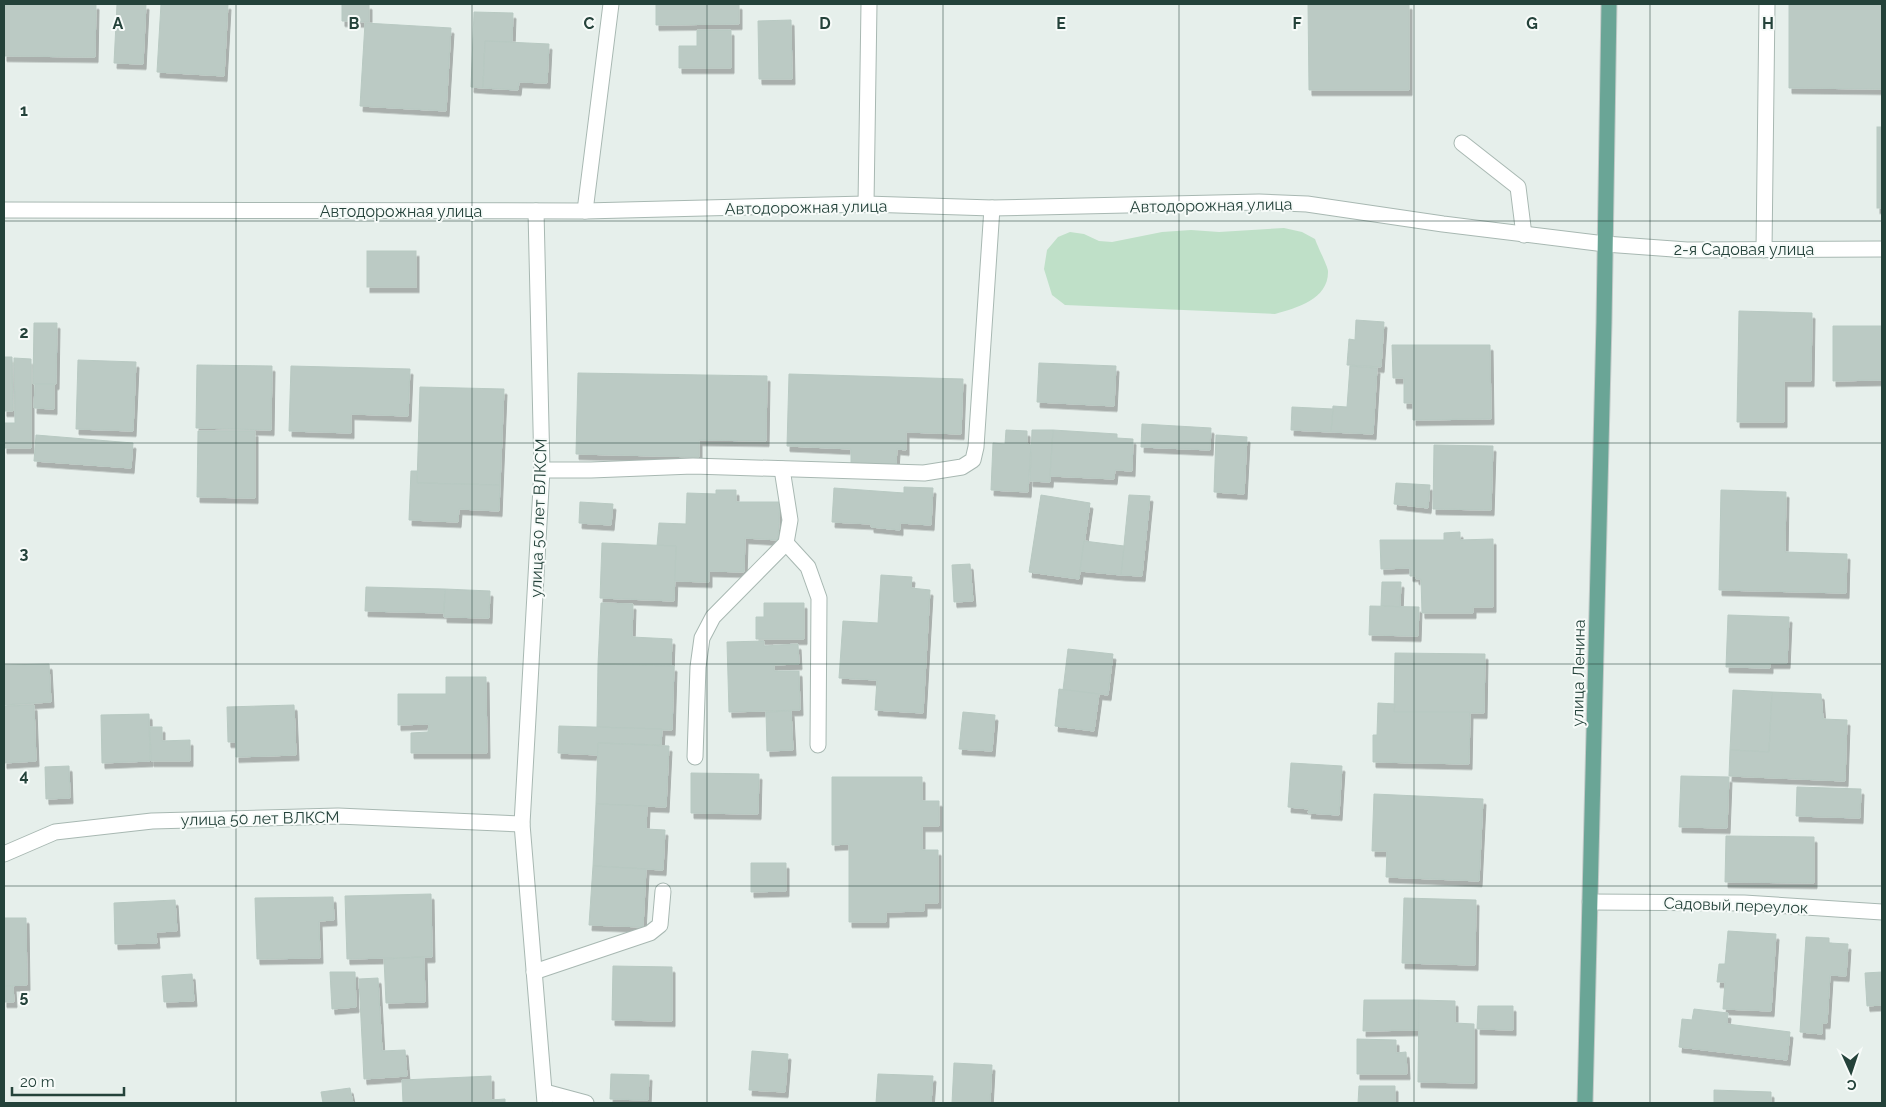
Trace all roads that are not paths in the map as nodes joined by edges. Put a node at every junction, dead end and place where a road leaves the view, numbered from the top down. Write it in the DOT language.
graph roads {
  1 [pos="611,4"];
  2 [pos="869,4"];
  3 [pos="1609,4"];
  4 [pos="1768,4"];
  5 [pos="1462,144"];
  6 [pos="866,204"];
  7 [pos="992,208"];
  8 [pos="4,210"];
  9 [pos="536,212"];
  10 [pos="585,212"];
  11 [pos="1524,235"];
  12 [pos="1605,244"];
  13 [pos="1882,249"];
  14 [pos="1764,250"];
  15 [pos="782,469"];
  16 [pos="542,470"];
  17 [pos="786,543"];
  18 [pos="818,745"];
  19 [pos="695,757"];
  20 [pos="522,824"];
  21 [pos="4,854"];
  22 [pos="663,891"];
  23 [pos="1590,902"];
  24 [pos="1882,912"];
  25 [pos="534,972"];
  26 [pos="545,1098"];
  27 [pos="586,1103"];
  28 [pos="1585,1103"];
  1 -- 10 [label="street"];
  2 -- 6 [label="street"];
  3 -- 12 [label="main road, улица Ленина"];
  4 -- 14 [label="street"];
  5 -- 11 [label="street"];
  6 -- 7 [label="street, Автодорожная улица"];
  6 -- 10 [label="street, Автодорожная улица"];
  7 -- 11 [label="street, Автодорожная улица"];
  7 -- 15 [label="street"];
  8 -- 9 [label="street, Автодорожная улица"];
  9 -- 10 [label="street, Автодорожная улица"];
  9 -- 16 [label="street, улица 50 лет ВЛКСМ"];
  11 -- 12 [label="street, Автодорожная улица"];
  12 -- 14 [label="street, 2-я Садовая улица"];
  12 -- 23 [label="main road, улица Ленина"];
  13 -- 14 [label="street, 2-я Садовая улица"];
  15 -- 16 [label="street"];
  15 -- 17 [label="street"];
  16 -- 20 [label="street, улица 50 лет ВЛКСМ"];
  17 -- 18 [label="street"];
  17 -- 19 [label="street"];
  20 -- 21 [label="street, улица 50 лет ВЛКСМ"];
  20 -- 25 [label="street, улица 50 лет ВЛКСМ"];
  22 -- 25 [label="street"];
  23 -- 24 [label="street, Садовый переулок"];
  23 -- 28 [label="main road, улица Ленина"];
  25 -- 26 [label="street, улица 50 лет ВЛКСМ"];
  26 -- 27 [label="street"];
}
